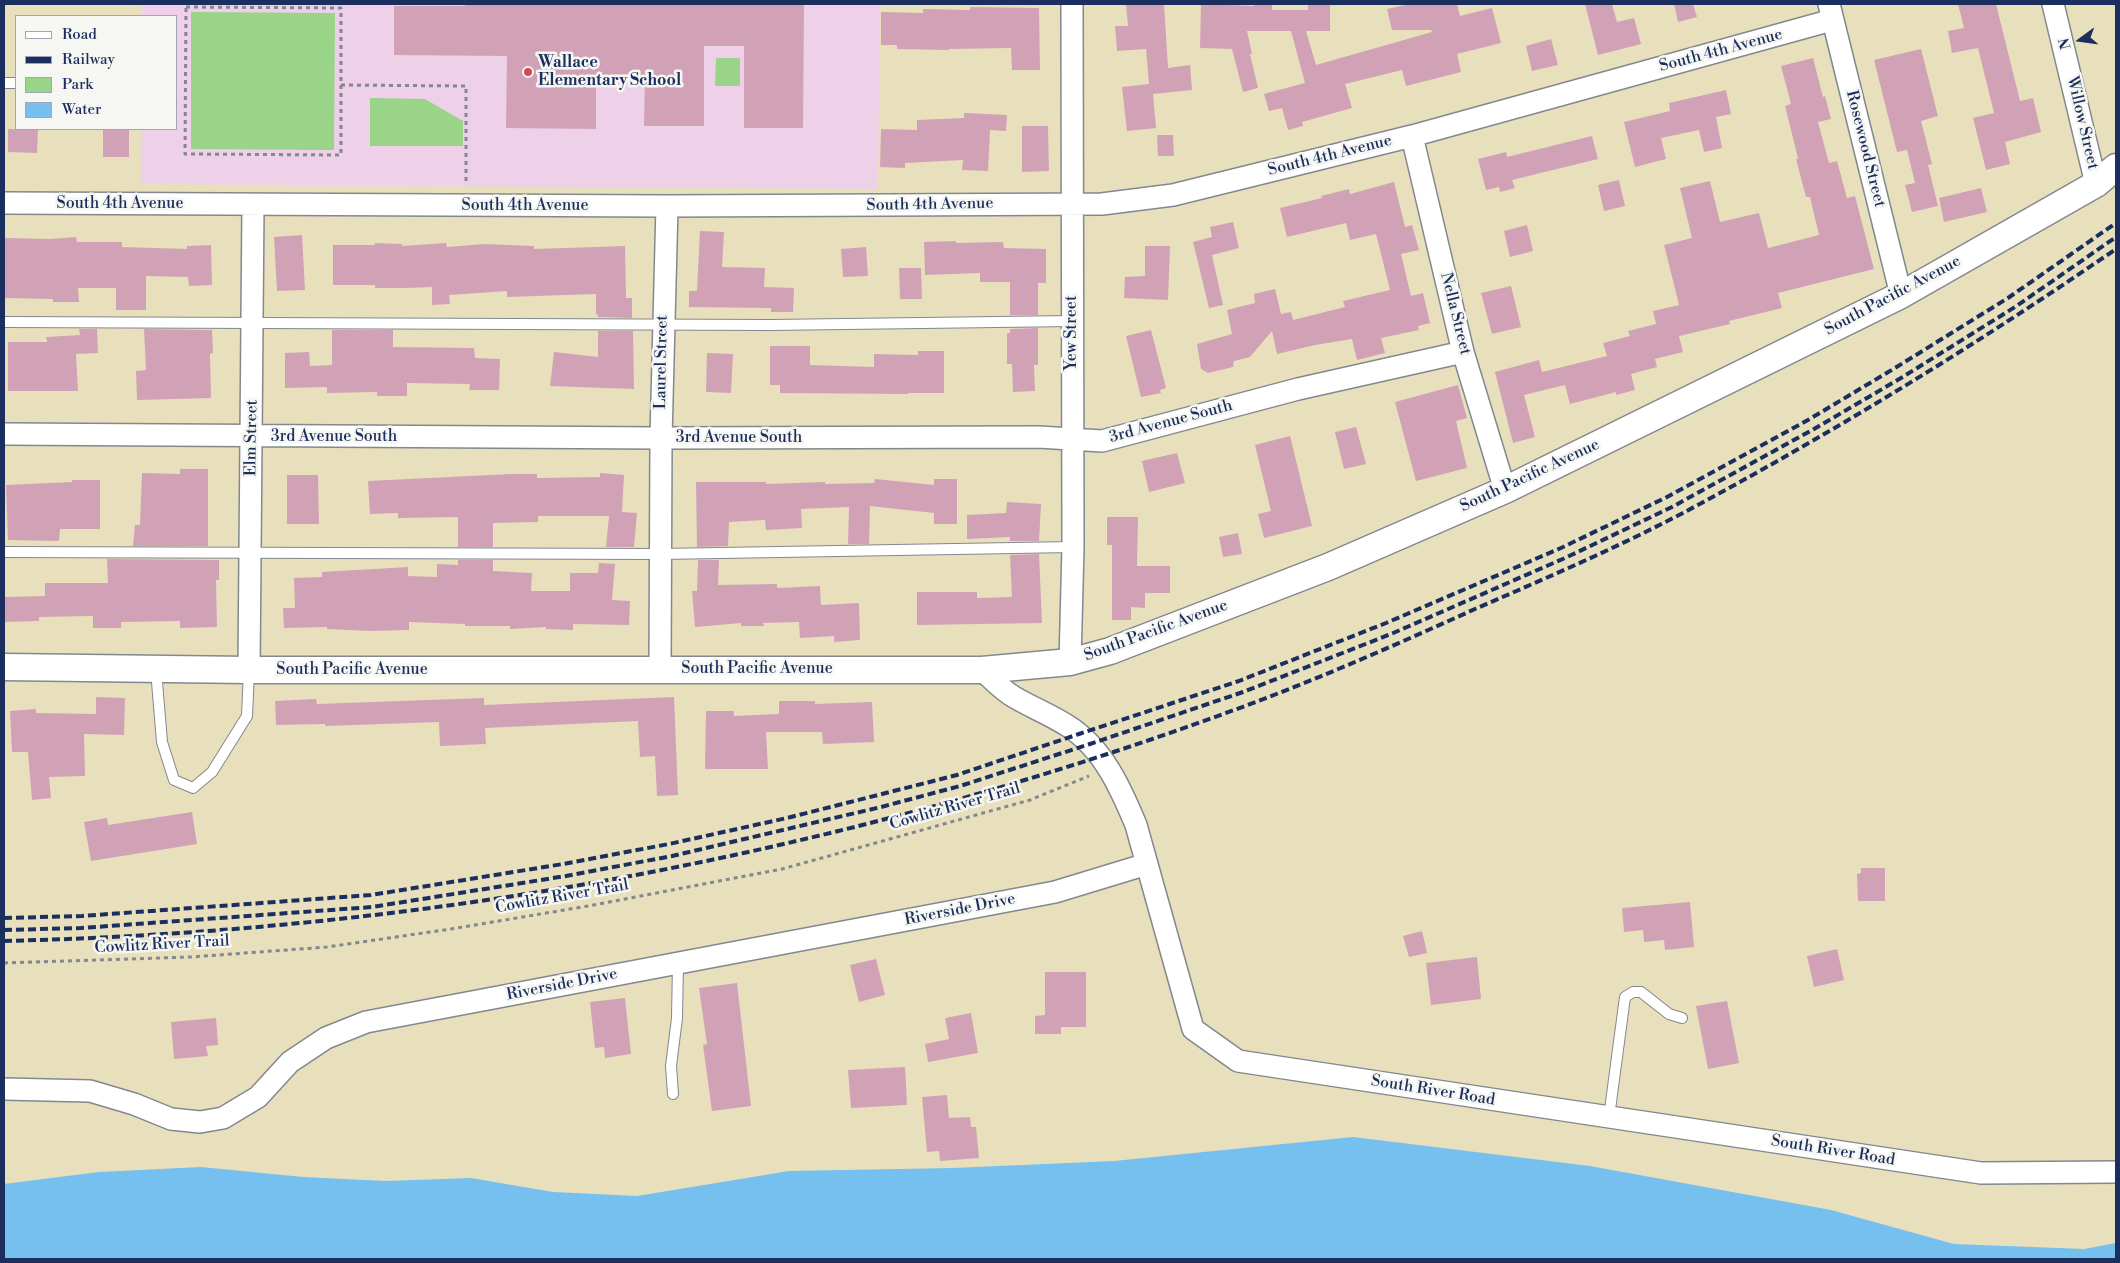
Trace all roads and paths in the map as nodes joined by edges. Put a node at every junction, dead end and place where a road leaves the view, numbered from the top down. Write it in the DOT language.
graph roads {
  1 [pos="1072,4"];
  2 [pos="2053,4"];
  3 [pos="1831,12"];
  4 [pos="341,85"];
  5 [pos="1412,136"];
  6 [pos="2116,167"];
  7 [pos="2096,184"];
  8 [pos="4,204"];
  9 [pos="1072,204"];
  10 [pos="253,205"];
  11 [pos="465,205"];
  12 [pos="666,206"];
  13 [pos="1901,295"];
  14 [pos="1073,320"];
  15 [pos="4,322"];
  16 [pos="253,323"];
  17 [pos="663,325"];
  18 [pos="1463,352"];
  19 [pos="4,434"];
  20 [pos="252,436"];
  21 [pos="660,438"];
  22 [pos="1072,440"];
  23 [pos="1505,490"];
  24 [pos="1073,547"];
  25 [pos="4,552"];
  26 [pos="250,553"];
  27 [pos="661,554"];
  28 [pos="1070,662"];
  29 [pos="4,667"];
  30 [pos="156,669"];
  31 [pos="660,669"];
  32 [pos="249,670"];
  33 [pos="982,670"];
  34 [pos="1108,768"];
  35 [pos="1147,864"];
  36 [pos="4,963"];
  37 [pos="678,963"];
  38 [pos="1682,1018"];
  39 [pos="4,1089"];
  40 [pos="673,1094"];
  41 [pos="1609,1117"];
  42 [pos="2116,1172"];
  1 -- 9 [label="street, Yew Street"];
  2 -- 7 [label="street, Willow Street"];
  3 -- 5 [label="street, South 4th Avenue"];
  3 -- 13 [label="street, Rosewood Street"];
  4 -- 4 [label="path"];
  4 -- 11 [label="path"];
  5 -- 9 [label="street, South 4th Avenue"];
  5 -- 18 [label="street, Nella Street"];
  6 -- 7 [label="street, South Pacific Avenue"];
  7 -- 13 [label="street, South Pacific Avenue"];
  8 -- 10 [label="street, South 4th Avenue"];
  9 -- 12 [label="street, South 4th Avenue"];
  9 -- 14 [label="street, Yew Street"];
  10 -- 11 [label="street, South 4th Avenue"];
  10 -- 16 [label="street, Elm Street"];
  11 -- 12 [label="street, South 4th Avenue"];
  12 -- 17 [label="street, Laurel Street"];
  13 -- 23 [label="street, South Pacific Avenue"];
  14 -- 17 [label="lane"];
  14 -- 22 [label="street, Yew Street"];
  15 -- 16 [label="lane"];
  16 -- 17 [label="lane"];
  16 -- 20 [label="street, Elm Street"];
  17 -- 21 [label="street, Laurel Street"];
  18 -- 22 [label="street, 3rd Avenue South"];
  18 -- 23 [label="street, Nella Street"];
  19 -- 20 [label="street, 3rd Avenue South"];
  20 -- 21 [label="street, 3rd Avenue South"];
  20 -- 26 [label="street, Elm Street"];
  21 -- 22 [label="street, 3rd Avenue South"];
  21 -- 27 [label="street, Laurel Street"];
  22 -- 24 [label="street, Yew Street"];
  23 -- 28 [label="street, South Pacific Avenue"];
  24 -- 27 [label="lane"];
  24 -- 28 [label="street, Yew Street"];
  25 -- 26 [label="lane"];
  26 -- 27 [label="lane"];
  26 -- 32 [label="street, Elm Street"];
  27 -- 31 [label="street, Laurel Street"];
  28 -- 33 [label="street, South Pacific Avenue"];
  29 -- 30 [label="street, South Pacific Avenue"];
  30 -- 32 [label="street, South Pacific Avenue"];
  30 -- 32 [label="lane"];
  31 -- 32 [label="street, South Pacific Avenue"];
  31 -- 33 [label="street, South Pacific Avenue"];
  33 -- 34 [label="street, South River Road"];
  34 -- 35 [label="street, South River Road"];
  34 -- 36 [label="path, Cowlitz River Trail"];
  35 -- 37 [label="street, Riverside Drive"];
  35 -- 41 [label="street, South River Road"];
  37 -- 39 [label="street, Riverside Drive"];
  37 -- 40 [label="lane"];
  38 -- 41 [label="lane"];
  41 -- 42 [label="street, South River Road"];
}
